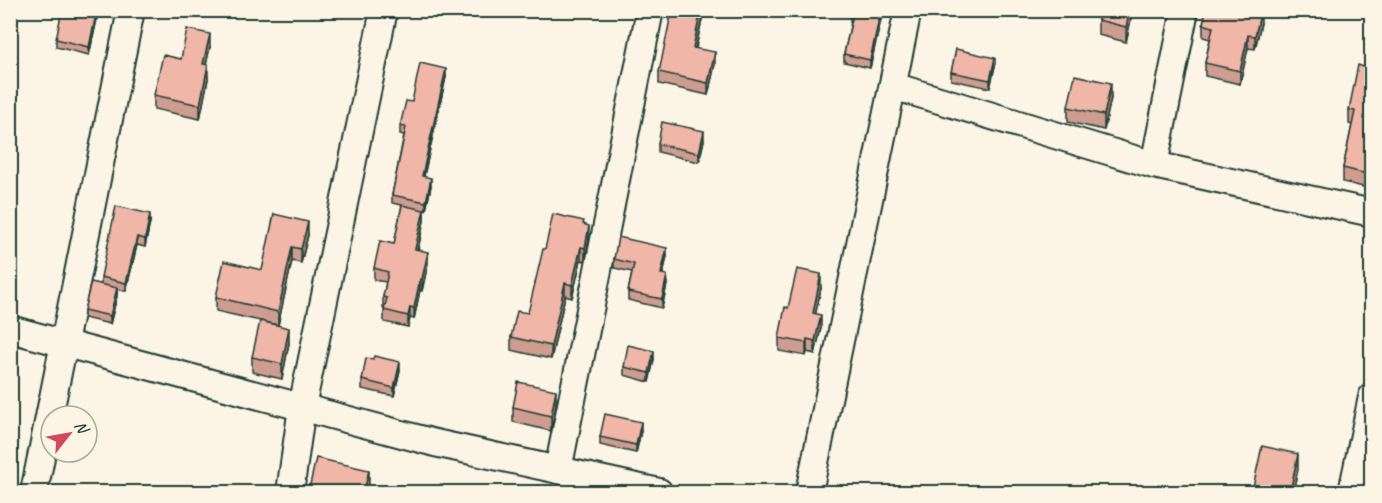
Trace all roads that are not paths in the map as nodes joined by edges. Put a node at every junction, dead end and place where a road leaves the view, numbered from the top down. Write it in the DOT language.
graph roads {
  1 [pos="131,10"];
  2 [pos="384,10"];
  3 [pos="650,10"];
  4 [pos="908,10"];
  5 [pos="1185,10"];
  6 [pos="893,86"];
  7 [pos="1154,165"];
  8 [pos="1371,213"];
  9 [pos="10,329"];
  10 [pos="64,344"];
  11 [pos="1371,397"];
  12 [pos="302,407"];
  13 [pos="558,470"];
  14 [pos="34,492"];
  15 [pos="290,492"];
  16 [pos="659,492"];
  17 [pos="809,492"];
  18 [pos="1352,492"];
  1 -- 10 [label="street"];
  2 -- 12 [label="street"];
  3 -- 13 [label="street"];
  4 -- 6 [label="street"];
  5 -- 7 [label="street"];
  6 -- 7 [label="street"];
  6 -- 17 [label="street"];
  7 -- 8 [label="street"];
  9 -- 10 [label="street"];
  10 -- 12 [label="street"];
  10 -- 14 [label="street"];
  11 -- 18 [label="street"];
  12 -- 13 [label="street"];
  12 -- 15 [label="street"];
  13 -- 16 [label="street"];
}
